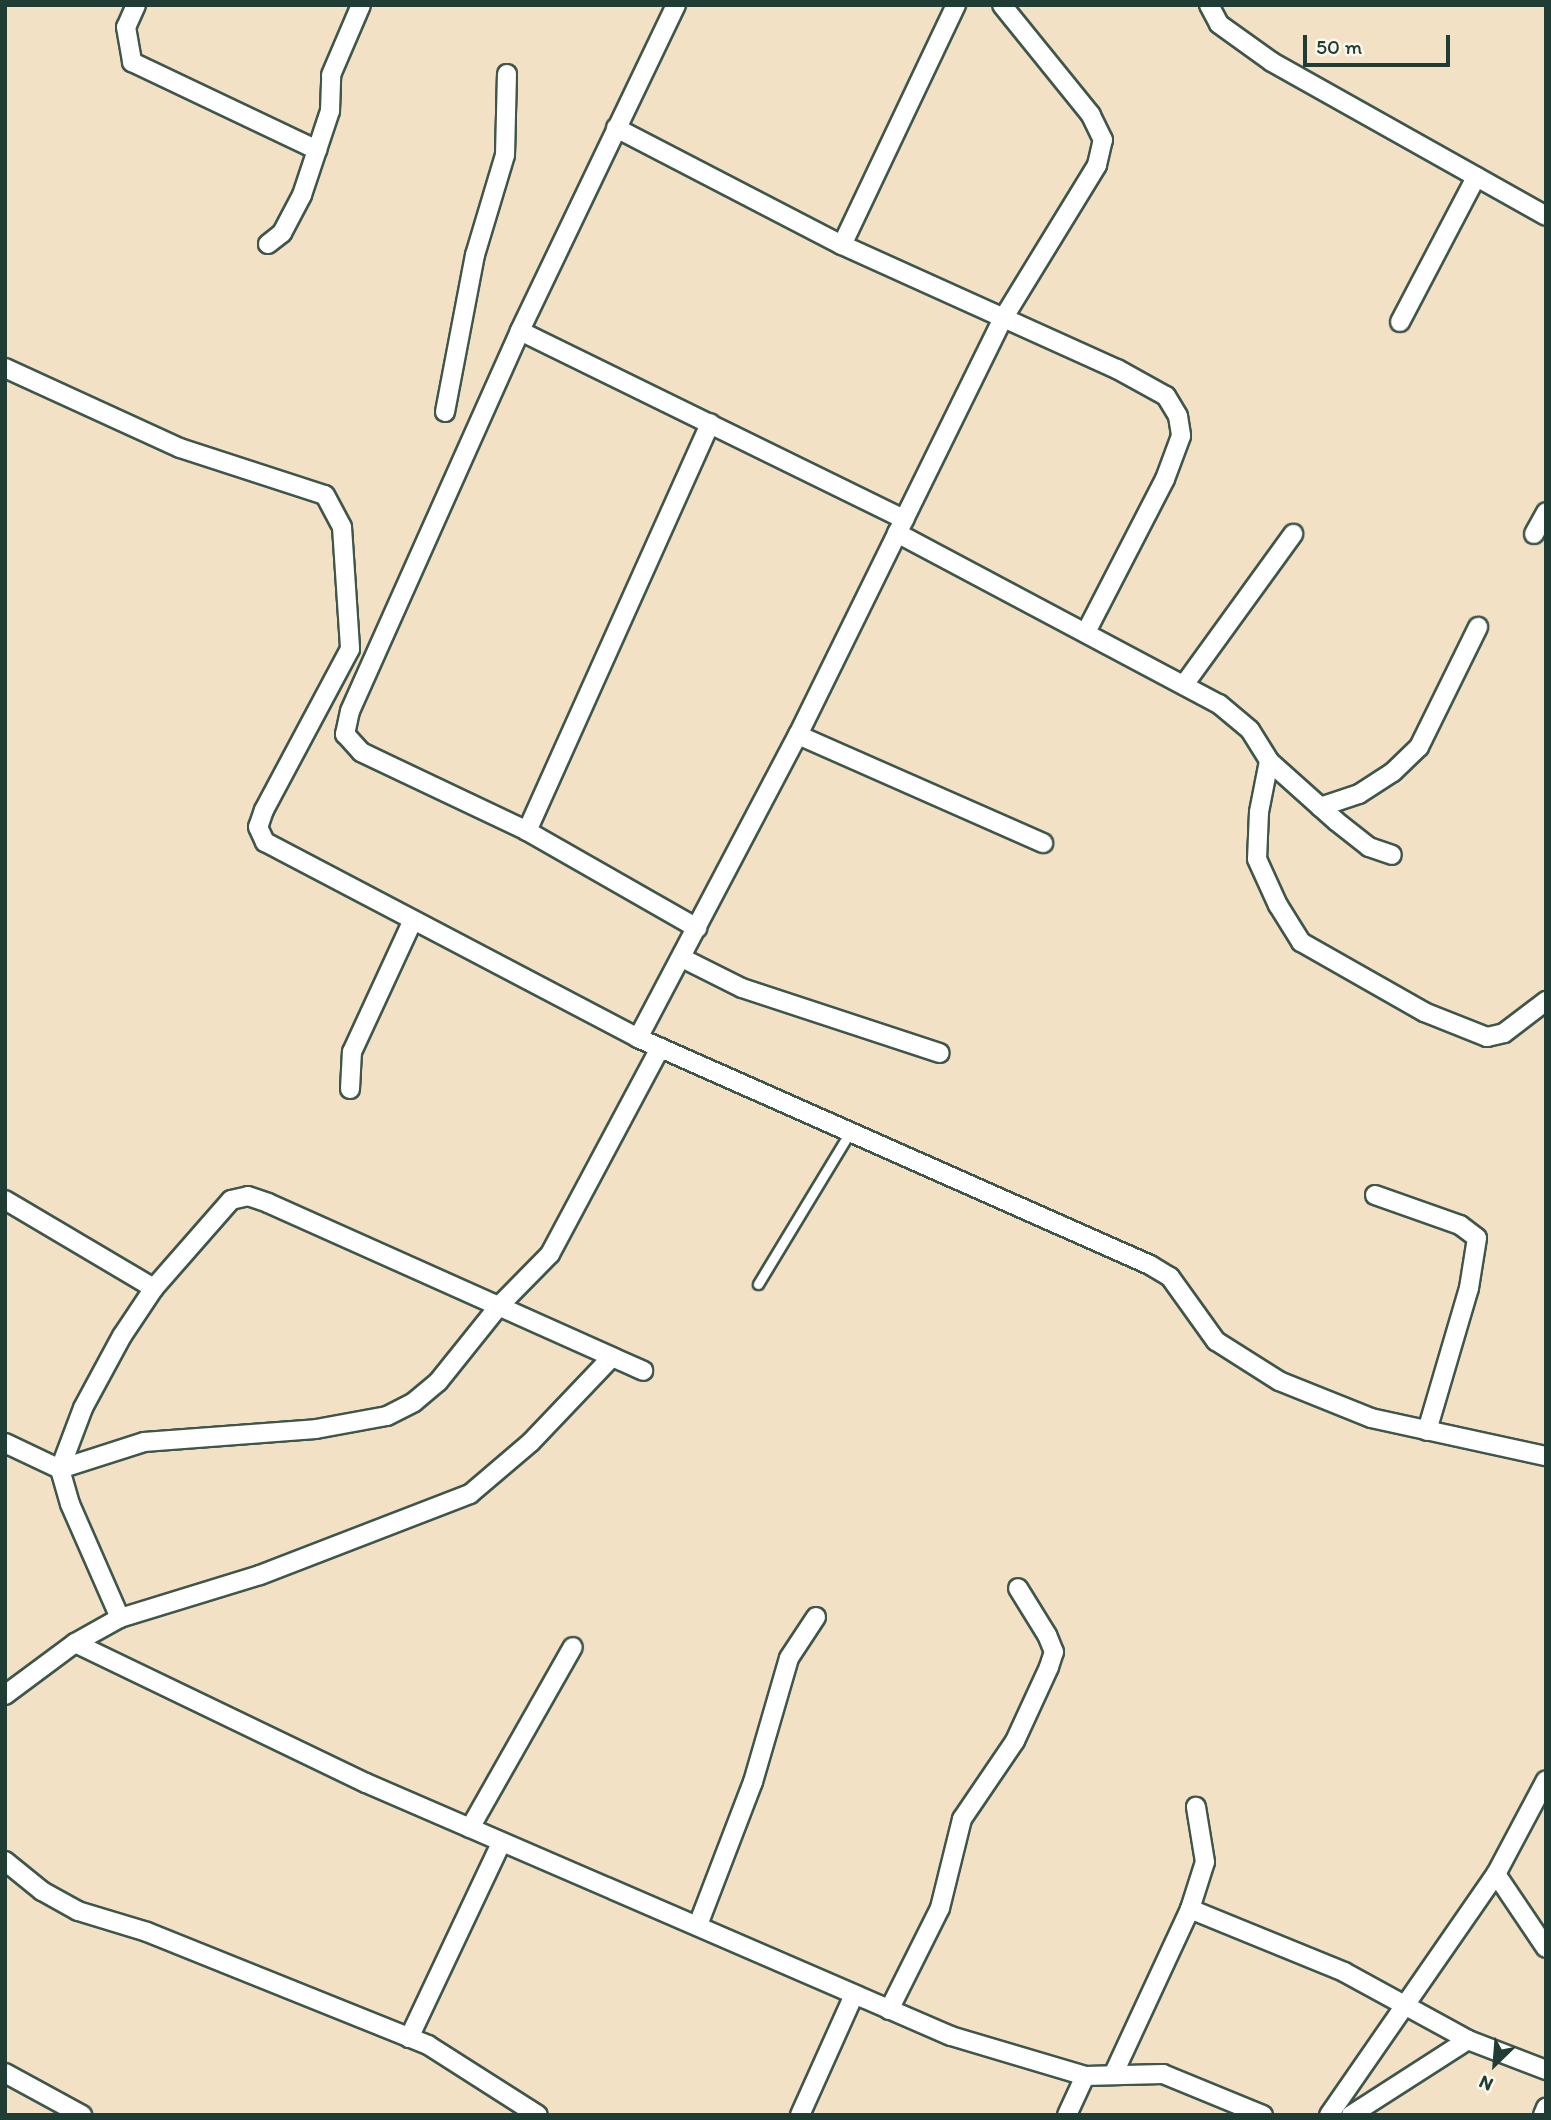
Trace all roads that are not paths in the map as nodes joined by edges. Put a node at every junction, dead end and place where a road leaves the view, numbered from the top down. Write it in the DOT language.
graph roads {
  1 [pos="136,5"];
  2 [pos="361,5"];
  3 [pos="677,5"];
  4 [pos="956,5"];
  5 [pos="1002,5"];
  6 [pos="1209,5"];
  7 [pos="508,74"];
  8 [pos="616,128"];
  9 [pos="317,150"];
  10 [pos="1476,177"];
  11 [pos="1546,216"];
  12 [pos="268,244"];
  13 [pos="842,245"];
  14 [pos="1004,317"];
  15 [pos="1400,322"];
  16 [pos="520,331"];
  17 [pos="5,368"];
  18 [pos="445,412"];
  19 [pos="710,423"];
  20 [pos="1546,512"];
  21 [pos="900,526"];
  22 [pos="1293,534"];
  23 [pos="1534,534"];
  24 [pos="1478,626"];
  25 [pos="1086,632"];
  26 [pos="1186,682"];
  27 [pos="798,734"];
  28 [pos="1269,761"];
  29 [pos="1320,807"];
  30 [pos="527,831"];
  31 [pos="1043,844"];
  32 [pos="1392,855"];
  33 [pos="414,920"];
  34 [pos="697,928"];
  35 [pos="682,958"];
  36 [pos="1546,1001"];
  37 [pos="638,1038"];
  38 [pos="660,1048"];
  39 [pos="940,1053"];
  40 [pos="350,1088"];
  41 [pos="850,1132"];
  42 [pos="1375,1195"];
  43 [pos="5,1200"];
  44 [pos="758,1284"];
  45 [pos="154,1289"];
  46 [pos="498,1307"];
  47 [pos="612,1357"];
  48 [pos="643,1370"];
  49 [pos="1427,1431"];
  50 [pos="5,1443"];
  51 [pos="1546,1456"];
  52 [pos="60,1469"];
  53 [pos="1018,1588"];
  54 [pos="816,1617"];
  55 [pos="120,1618"];
  56 [pos="75,1643"];
  57 [pos="573,1647"];
  58 [pos="5,1695"];
  59 [pos="1546,1780"];
  60 [pos="1196,1807"];
  61 [pos="470,1828"];
  62 [pos="501,1843"];
  63 [pos="5,1861"];
  64 [pos="1496,1874"];
  65 [pos="1191,1909"];
  66 [pos="698,1925"];
  67 [pos="1546,1948"];
  68 [pos="854,1995"];
  69 [pos="1406,2005"];
  70 [pos="889,2010"];
  71 [pos="409,2038"];
  72 [pos="1468,2040"];
  73 [pos="1546,2070"];
  74 [pos="5,2073"];
  75 [pos="1114,2075"];
  76 [pos="1085,2076"];
  77 [pos="513,2108"];
  78 [pos="1546,2108"];
  79 [pos="82,2115"];
  80 [pos="538,2115"];
  81 [pos="800,2115"];
  82 [pos="1068,2115"];
  83 [pos="1263,2115"];
  84 [pos="1329,2115"];
  85 [pos="1351,2115"];
  86 [pos="1543,2115"];
  1 -- 9 [label="street"];
  2 -- 9 [label="street"];
  3 -- 8 [label="street"];
  4 -- 13 [label="street"];
  5 -- 14 [label="street"];
  6 -- 10 [label="street"];
  7 -- 18 [label="street"];
  8 -- 13 [label="street"];
  8 -- 16 [label="street"];
  9 -- 12 [label="street"];
  10 -- 11 [label="street"];
  10 -- 15 [label="street"];
  13 -- 14 [label="street"];
  14 -- 21 [label="street"];
  14 -- 25 [label="street"];
  16 -- 19 [label="street"];
  16 -- 30 [label="street"];
  17 -- 33 [label="street"];
  19 -- 21 [label="street"];
  19 -- 30 [label="street"];
  20 -- 23 [label="street"];
  21 -- 25 [label="street"];
  21 -- 27 [label="street"];
  22 -- 26 [label="street"];
  24 -- 29 [label="street"];
  25 -- 26 [label="street"];
  26 -- 28 [label="street"];
  27 -- 31 [label="street"];
  27 -- 34 [label="street"];
  28 -- 29 [label="street"];
  28 -- 36 [label="street"];
  29 -- 32 [label="street"];
  30 -- 34 [label="street"];
  33 -- 37 [label="street"];
  33 -- 40 [label="street"];
  34 -- 35 [label="street"];
  35 -- 37 [label="street"];
  35 -- 39 [label="street"];
  37 -- 38 [label="street"];
  38 -- 41 [label="street"];
  38 -- 46 [label="street"];
  41 -- 44 [label="lane"];
  41 -- 49 [label="street"];
  42 -- 49 [label="street"];
  43 -- 45 [label="street"];
  45 -- 46 [label="street"];
  45 -- 52 [label="street"];
  46 -- 47 [label="street"];
  46 -- 52 [label="street"];
  47 -- 48 [label="street"];
  47 -- 55 [label="street"];
  49 -- 51 [label="street"];
  50 -- 52 [label="street"];
  52 -- 55 [label="street"];
  53 -- 70 [label="street"];
  54 -- 66 [label="street"];
  55 -- 56 [label="street"];
  56 -- 58 [label="street"];
  56 -- 61 [label="street"];
  57 -- 61 [label="street"];
  59 -- 64 [label="street"];
  60 -- 65 [label="street"];
  61 -- 62 [label="street"];
  62 -- 66 [label="street"];
  62 -- 71 [label="street"];
  63 -- 71 [label="street"];
  64 -- 67 [label="street"];
  64 -- 69 [label="street"];
  65 -- 69 [label="street"];
  65 -- 75 [label="street"];
  66 -- 68 [label="street"];
  68 -- 70 [label="street"];
  68 -- 81 [label="street"];
  69 -- 72 [label="street"];
  69 -- 84 [label="street"];
  70 -- 76 [label="street"];
  71 -- 77 [label="street"];
  72 -- 73 [label="street"];
  72 -- 85 [label="street"];
  74 -- 79 [label="street"];
  75 -- 76 [label="street"];
  75 -- 83 [label="street"];
  76 -- 82 [label="street"];
  77 -- 80 [label="street"];
  78 -- 86 [label="street"];
}
